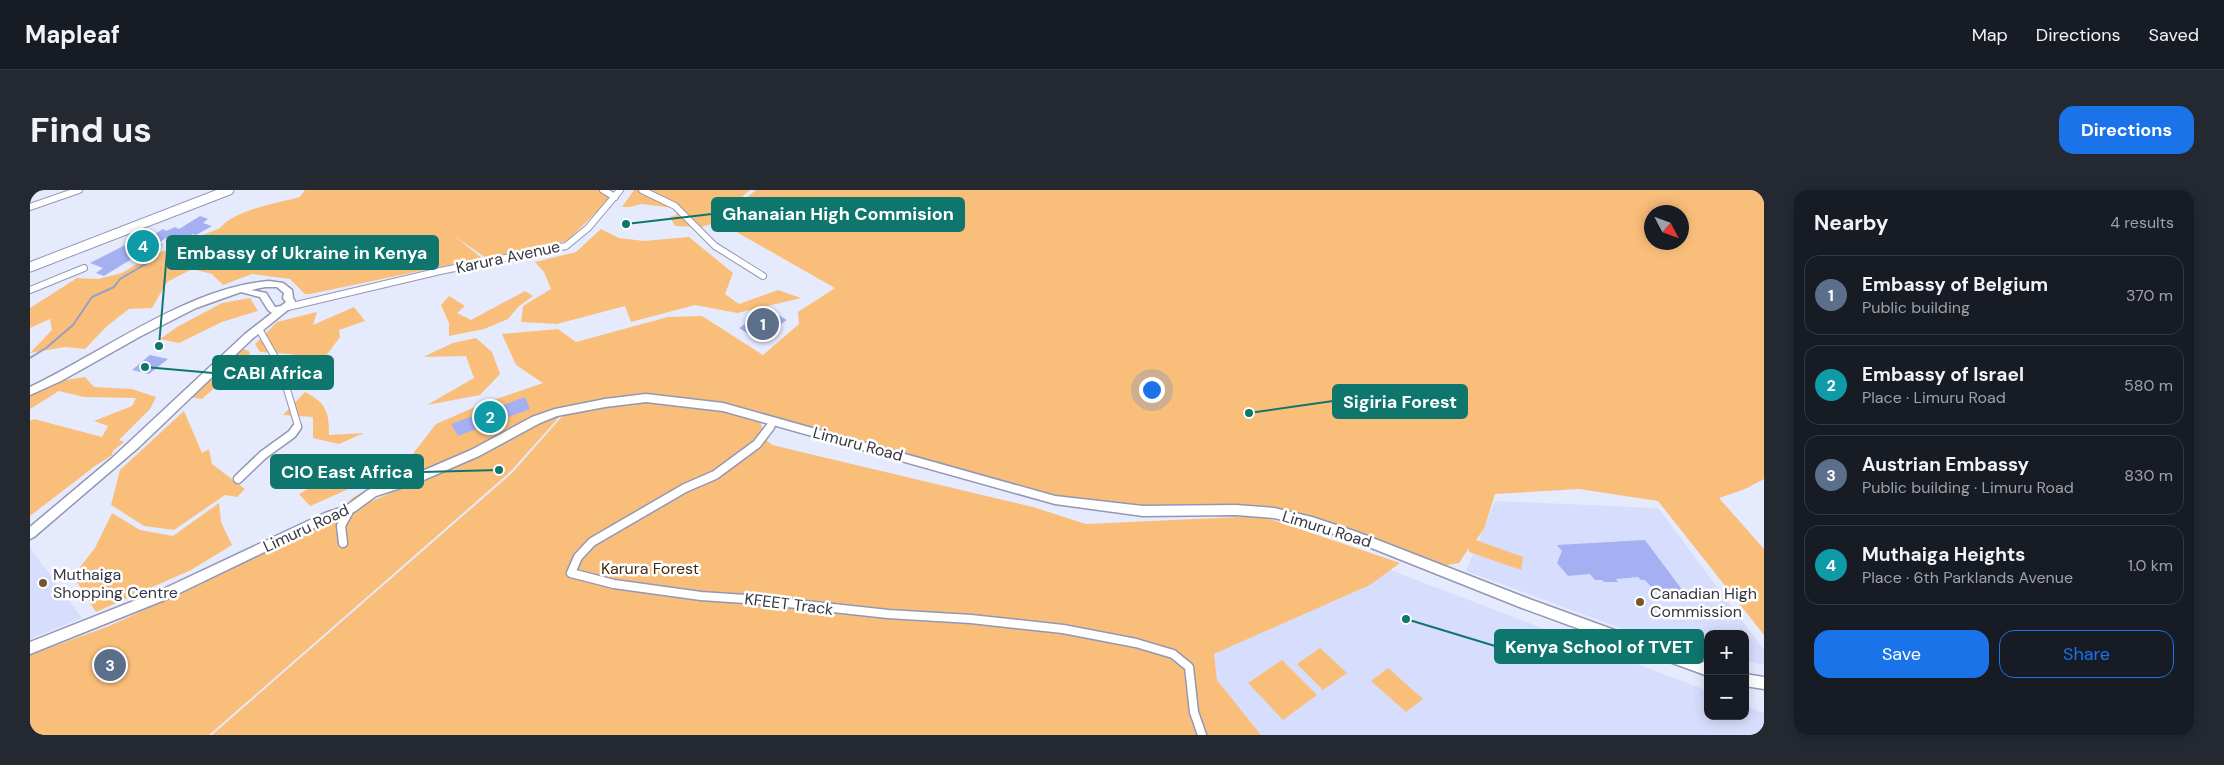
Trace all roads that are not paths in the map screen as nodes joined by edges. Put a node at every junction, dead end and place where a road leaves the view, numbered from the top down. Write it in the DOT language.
graph roads {
  1 [pos="79,190"];
  2 [pos="216,190"];
  3 [pos="228,190"];
  4 [pos="603,190"];
  5 [pos="620,190"];
  6 [pos="642,190"];
  7 [pos="615,197"];
  8 [pos="30,207"];
  9 [pos="30,261"];
  10 [pos="30,267"];
  11 [pos="84,268"];
  12 [pos="763,276"];
  13 [pos="30,290"];
  14 [pos="282,305"];
  15 [pos="259,329"];
  16 [pos="30,391"];
  17 [pos="30,397"];
  18 [pos="774,422"];
  19 [pos="238,479"];
  20 [pos="350,509"];
  21 [pos="30,526"];
  22 [pos="30,534"];
  23 [pos="343,543"];
  24 [pos="30,648"];
  25 [pos="1704,669"];
  26 [pos="1749,681"];
  27 [pos="1764,683"];
  28 [pos="1202,735"];
  1 -- 8 [label="street"];
  2 -- 9 [label="street"];
  3 -- 10 [label="street"];
  4 -- 7 [label="street"];
  5 -- 7 [label="street, Karura Avenue"];
  6 -- 12 [label="street"];
  7 -- 14 [label="street, Karura Avenue"];
  11 -- 13 [label="street"];
  14 -- 15 [label="main road"];
  14 -- 16 [label="main road"];
  14 -- 17 [label="main road"];
  14 -- 21 [label="main road"];
  15 -- 19 [label="street"];
  15 -- 22 [label="main road"];
  18 -- 20 [label="main road, Limuru Road"];
  18 -- 25 [label="main road, Limuru Road"];
  18 -- 28 [label="street, KFEET Track"];
  20 -- 23 [label="street"];
  20 -- 24 [label="main road, Limuru Road"];
  26 -- 27 [label="main road"];
}
